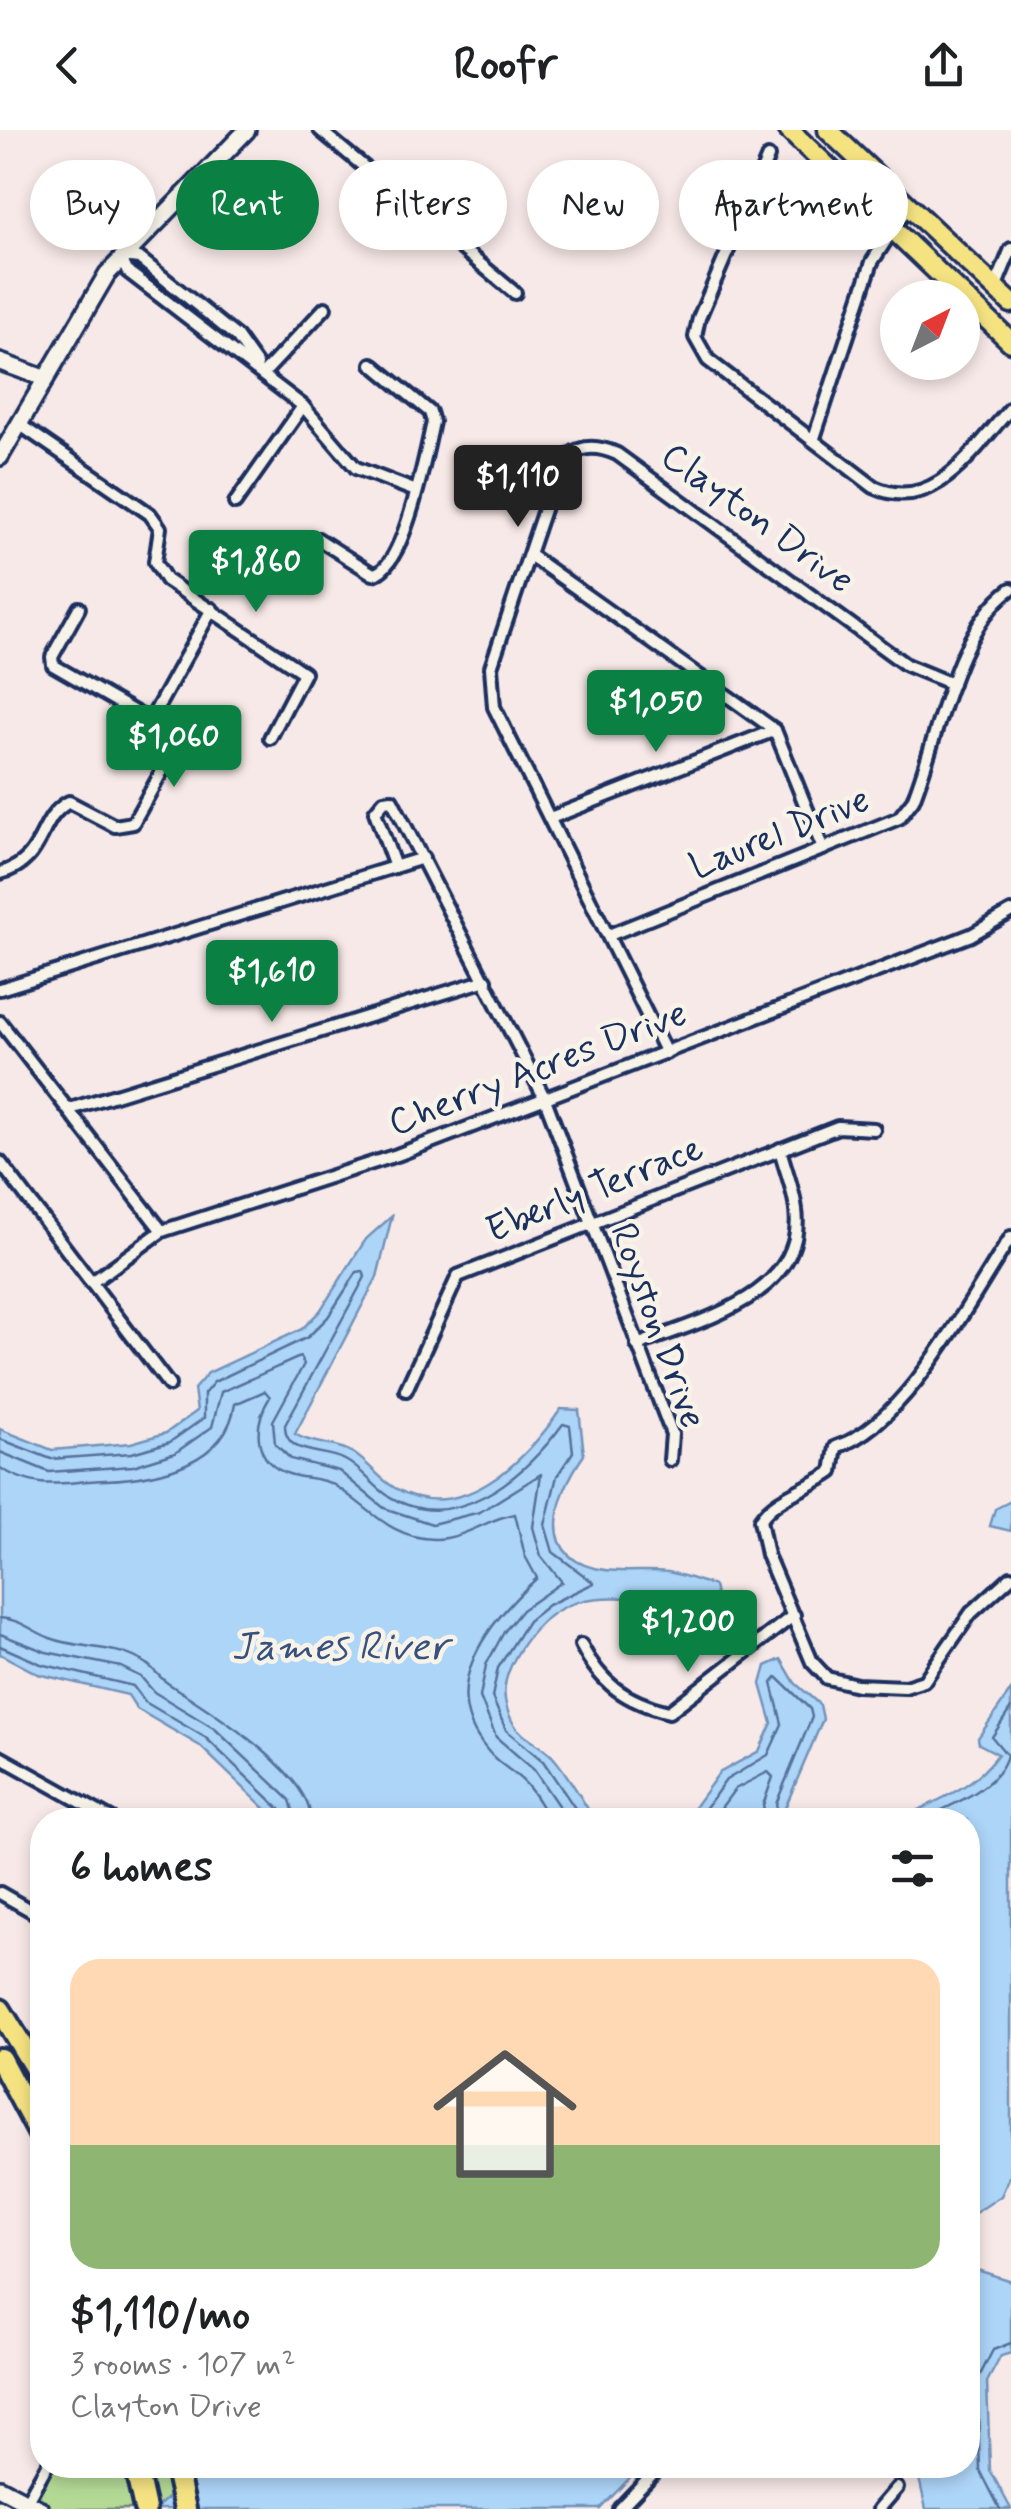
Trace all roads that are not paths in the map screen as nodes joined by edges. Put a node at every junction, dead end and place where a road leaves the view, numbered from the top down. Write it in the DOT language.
graph roads {
  1 [pos="248,130"];
  2 [pos="320,130"];
  3 [pos="777,130"];
  4 [pos="790,130"];
  5 [pos="828,130"];
  6 [pos="768,157"];
  7 [pos="818,160"];
  8 [pos="821,160"];
  9 [pos="860,160"];
  10 [pos="908,206"];
  11 [pos="908,242"];
  12 [pos="1011,248"];
  13 [pos="879,250"];
  14 [pos="120,256"];
  15 [pos="995,288"];
  16 [pos="515,294"];
  17 [pos="1011,303"];
  18 [pos="325,308"];
  19 [pos="1011,342"];
  20 [pos="0,362"];
  21 [pos="372,364"];
  22 [pos="263,374"];
  23 [pos="44,378"];
  24 [pos="303,406"];
  25 [pos="1011,408"];
  26 [pos="18,424"];
  27 [pos="814,438"];
  28 [pos="0,457"];
  29 [pos="416,491"];
  30 [pos="236,504"];
  31 [pos="318,539"];
  32 [pos="531,556"];
  33 [pos="1011,589"];
  34 [pos="80,608"];
  35 [pos="212,609"];
  36 [pos="952,684"];
  37 [pos="150,721"];
  38 [pos="775,730"];
  39 [pos="180,738"];
  40 [pos="270,738"];
  41 [pos="199,749"];
  42 [pos="552,818"];
  43 [pos="823,849"];
  44 [pos="423,858"];
  45 [pos="395,867"];
  46 [pos="0,873"];
  47 [pos="1011,912"];
  48 [pos="610,935"];
  49 [pos="486,980"];
  50 [pos="0,989"];
  51 [pos="0,1022"];
  52 [pos="666,1052"];
  53 [pos="544,1100"];
  54 [pos="70,1109"];
  55 [pos="874,1129"];
  56 [pos="780,1149"];
  57 [pos="0,1162"];
  58 [pos="589,1224"];
  59 [pos="162,1231"];
  60 [pos="1011,1237"];
  61 [pos="91,1284"];
  62 [pos="637,1345"];
  63 [pos="169,1384"];
  64 [pos="406,1390"];
  65 [pos="670,1460"];
  66 [pos="1011,1577"];
  67 [pos="794,1615"];
  68 [pos="581,1645"];
  69 [pos="0,1757"];
  70 [pos="91,1808"];
  71 [pos="0,1893"];
  72 [pos="30,1910"];
  73 [pos="0,2010"];
  74 [pos="0,2059"];
  75 [pos="30,2059"];
  76 [pos="30,2115"];
  77 [pos="41,2478"];
  78 [pos="138,2478"];
  79 [pos="178,2478"];
  80 [pos="648,2478"];
  81 [pos="0,2488"];
  82 [pos="897,2488"];
  83 [pos="29,2507"];
  84 [pos="144,2509"];
  85 [pos="185,2509"];
  86 [pos="619,2509"];
  87 [pos="879,2509"];
  1 -- 14 [label="main road"];
  2 -- 16 [label="street"];
  3 -- 7 [label="main road"];
  4 -- 8 [label="main road"];
  5 -- 9 [label="main road"];
  6 -- 27 [label="street"];
  10 -- 15 [label="main road"];
  11 -- 19 [label="main road"];
  12 -- 15 [label="street"];
  13 -- 27 [label="street"];
  14 -- 22 [label="street"];
  14 -- 23 [label="main road"];
  15 -- 17 [label="main road"];
  18 -- 22 [label="street"];
  20 -- 23 [label="main road"];
  21 -- 29 [label="street"];
  22 -- 24 [label="street"];
  23 -- 26 [label="main road"];
  24 -- 29 [label="street"];
  24 -- 30 [label="street"];
  25 -- 27 [label="street"];
  26 -- 28 [label="main road"];
  26 -- 35 [label="street"];
  29 -- 31 [label="street"];
  32 -- 36 [label="street, Clayton Drive"];
  32 -- 38 [label="street"];
  32 -- 42 [label="street, Clayton Drive"];
  33 -- 36 [label="street, Laurel Drive"];
  34 -- 37 [label="street"];
  35 -- 37 [label="street"];
  35 -- 40 [label="street"];
  36 -- 43 [label="street, Laurel Drive"];
  37 -- 39 [label="street"];
  38 -- 42 [label="street"];
  38 -- 43 [label="street"];
  39 -- 41 [label="street"];
  39 -- 46 [label="street"];
  42 -- 48 [label="street, Clayton Drive"];
  43 -- 48 [label="street, Laurel Drive"];
  44 -- 45 [label="street"];
  44 -- 45 [label="street, Royston Drive"];
  44 -- 49 [label="street, Royston Drive"];
  45 -- 50 [label="street"];
  47 -- 52 [label="street, Cherry Acres Drive"];
  48 -- 52 [label="street, Clayton Drive"];
  49 -- 53 [label="street, Royston Drive"];
  49 -- 54 [label="street"];
  51 -- 54 [label="street"];
  52 -- 53 [label="street, Cherry Acres Drive"];
  53 -- 58 [label="street, Royston Drive"];
  53 -- 59 [label="street, Cherry Acres Drive"];
  54 -- 59 [label="street"];
  55 -- 56 [label="street, Eberly Terrace"];
  56 -- 58 [label="street, Eberly Terrace"];
  56 -- 62 [label="street"];
  57 -- 61 [label="street"];
  58 -- 62 [label="street, Royston Drive"];
  58 -- 64 [label="street, Eberly Terrace"];
  59 -- 61 [label="street, Cherry Acres Drive"];
  60 -- 67 [label="street"];
  61 -- 63 [label="street"];
  62 -- 65 [label="street, Royston Drive"];
  66 -- 67 [label="street"];
  67 -- 68 [label="street"];
  69 -- 70 [label="street"];
  71 -- 72 [label="street"];
  73 -- 75 [label="highway"];
  74 -- 76 [label="highway"];
  77 -- 83 [label="street"];
  78 -- 84 [label="highway"];
  79 -- 85 [label="highway"];
  80 -- 86 [label="street"];
  81 -- 83 [label="main road"];
  82 -- 87 [label="street"];
}
